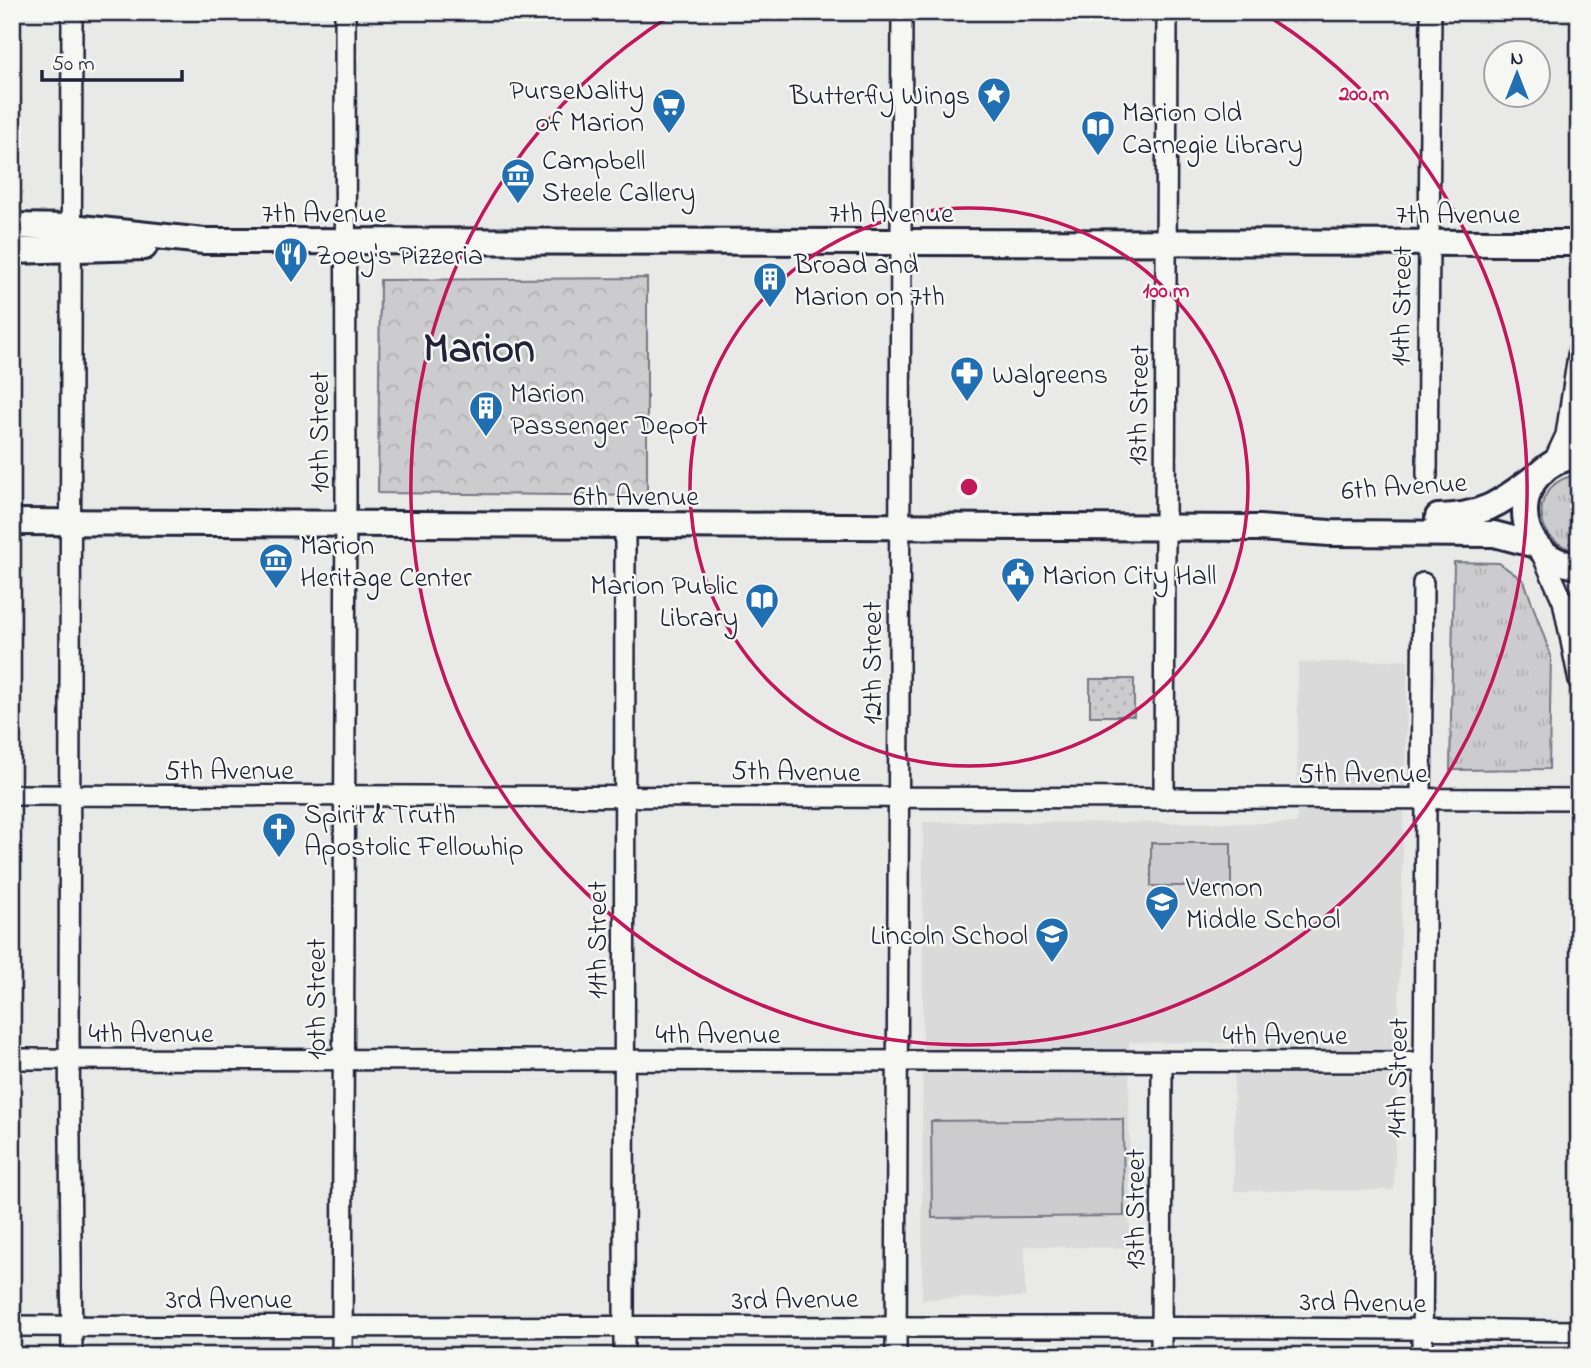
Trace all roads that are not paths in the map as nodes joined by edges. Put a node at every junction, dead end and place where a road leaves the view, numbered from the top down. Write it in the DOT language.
graph roads {
  1 [pos="72,12"];
  2 [pos="345,12"];
  3 [pos="902,12"];
  4 [pos="1167,12"];
  5 [pos="1431,12"];
  6 [pos="12,226"];
  7 [pos="72,227"];
  8 [pos="204,241"];
  9 [pos="1166,241"];
  10 [pos="346,242"];
  11 [pos="900,242"];
  12 [pos="1579,243"];
  13 [pos="1429,244"];
  14 [pos="12,251"];
  15 [pos="71,251"];
  16 [pos="1579,349"];
  17 [pos="1579,456"];
  18 [pos="1548,468"];
  19 [pos="1427,475"];
  20 [pos="12,522"];
  21 [pos="71,523"];
  22 [pos="625,524"];
  23 [pos="346,525"];
  24 [pos="900,526"];
  25 [pos="1164,527"];
  26 [pos="1259,528"];
  27 [pos="1538,547"];
  28 [pos="1579,566"];
  29 [pos="1423,583"];
  30 [pos="1579,681"];
  31 [pos="12,795"];
  32 [pos="70,795"];
  33 [pos="625,796"];
  34 [pos="344,798"];
  35 [pos="898,799"];
  36 [pos="1164,799"];
  37 [pos="1579,799"];
  38 [pos="1424,800"];
  39 [pos="12,1059"];
  40 [pos="69,1059"];
  41 [pos="897,1060"];
  42 [pos="343,1061"];
  43 [pos="624,1062"];
  44 [pos="1162,1062"];
  45 [pos="1424,1062"];
  46 [pos="896,1324"];
  47 [pos="12,1325"];
  48 [pos="72,1326"];
  49 [pos="342,1326"];
  50 [pos="1161,1327"];
  51 [pos="624,1328"];
  52 [pos="1422,1329"];
  53 [pos="1579,1331"];
  54 [pos="72,1356"];
  55 [pos="342,1356"];
  56 [pos="624,1356"];
  57 [pos="896,1356"];
  58 [pos="1161,1356"];
  59 [pos="1422,1356"];
  1 -- 7 [label="street"];
  2 -- 10 [label="street, 10th Street"];
  3 -- 11 [label="street, 12th Street"];
  4 -- 9 [label="street, 13th Street"];
  5 -- 13 [label="street, 14th Street"];
  6 -- 7 [label="main road, 7th Avenue"];
  7 -- 8 [label="main road, 7th Avenue"];
  7 -- 15 [label="street"];
  8 -- 10 [label="main road, 7th Avenue"];
  8 -- 15 [label="main road, 7th Avenue"];
  9 -- 11 [label="main road, 7th Avenue"];
  9 -- 13 [label="main road, 7th Avenue"];
  9 -- 25 [label="street, 13th Street"];
  10 -- 11 [label="main road, 7th Avenue"];
  10 -- 23 [label="street, 10th Street"];
  11 -- 24 [label="street, 12th Street"];
  12 -- 13 [label="main road, 7th Avenue"];
  13 -- 19 [label="street, 14th Street"];
  14 -- 15 [label="main road, 7th Avenue"];
  15 -- 21 [label="street"];
  16 -- 18 [label="street"];
  17 -- 18 [label="main road"];
  18 -- 26 [label="main road, 6th Avenue"];
  18 -- 27 [label="main road"];
  20 -- 21 [label="main road, 6th Avenue"];
  21 -- 23 [label="main road, 6th Avenue"];
  21 -- 32 [label="street"];
  22 -- 23 [label="main road, 6th Avenue"];
  22 -- 24 [label="main road, 6th Avenue"];
  22 -- 33 [label="street, 11th Street"];
  23 -- 34 [label="street, 10th Street"];
  24 -- 25 [label="main road, 6th Avenue"];
  24 -- 35 [label="street, 12th Street"];
  25 -- 26 [label="main road, 6th Avenue"];
  25 -- 36 [label="street, 13th Street"];
  26 -- 27 [label="main road, 6th Avenue"];
  27 -- 28 [label="main road, 6th Avenue"];
  27 -- 30 [label="street"];
  29 -- 38 [label="street, 14th Street"];
  31 -- 32 [label="street, 5th Avenue"];
  32 -- 34 [label="street, 5th Avenue"];
  32 -- 40 [label="street"];
  33 -- 34 [label="street, 5th Avenue"];
  33 -- 35 [label="street, 5th Avenue"];
  33 -- 43 [label="street, 11th Street"];
  34 -- 42 [label="street, 10th Street"];
  35 -- 36 [label="street, 5th Avenue"];
  35 -- 41 [label="street, 12th Street"];
  36 -- 38 [label="street, 5th Avenue"];
  37 -- 38 [label="street, 5th Avenue"];
  38 -- 45 [label="street, 14th Street"];
  39 -- 40 [label="street, 4th Avenue"];
  40 -- 42 [label="street, 4th Avenue"];
  40 -- 48 [label="street"];
  41 -- 43 [label="street, 4th Avenue"];
  41 -- 44 [label="street, 4th Avenue"];
  41 -- 46 [label="street, 12th Street"];
  42 -- 43 [label="street, 4th Avenue"];
  42 -- 49 [label="street, 10th Street"];
  43 -- 51 [label="street, 11th Street"];
  44 -- 45 [label="street, 4th Avenue"];
  44 -- 50 [label="street, 13th Street"];
  45 -- 52 [label="street, 14th Street"];
  46 -- 50 [label="street, 3rd Avenue"];
  46 -- 51 [label="street, 3rd Avenue"];
  46 -- 57 [label="street, 12th Street"];
  47 -- 48 [label="street, 3rd Avenue"];
  48 -- 49 [label="street, 3rd Avenue"];
  48 -- 54 [label="street"];
  49 -- 51 [label="street, 3rd Avenue"];
  49 -- 55 [label="street, 10th Street"];
  50 -- 52 [label="street, 3rd Avenue"];
  50 -- 58 [label="street, 13th Street"];
  51 -- 56 [label="street, 11th Street"];
  52 -- 53 [label="street, 3rd Avenue"];
  52 -- 59 [label="street, 14th Street"];
}
